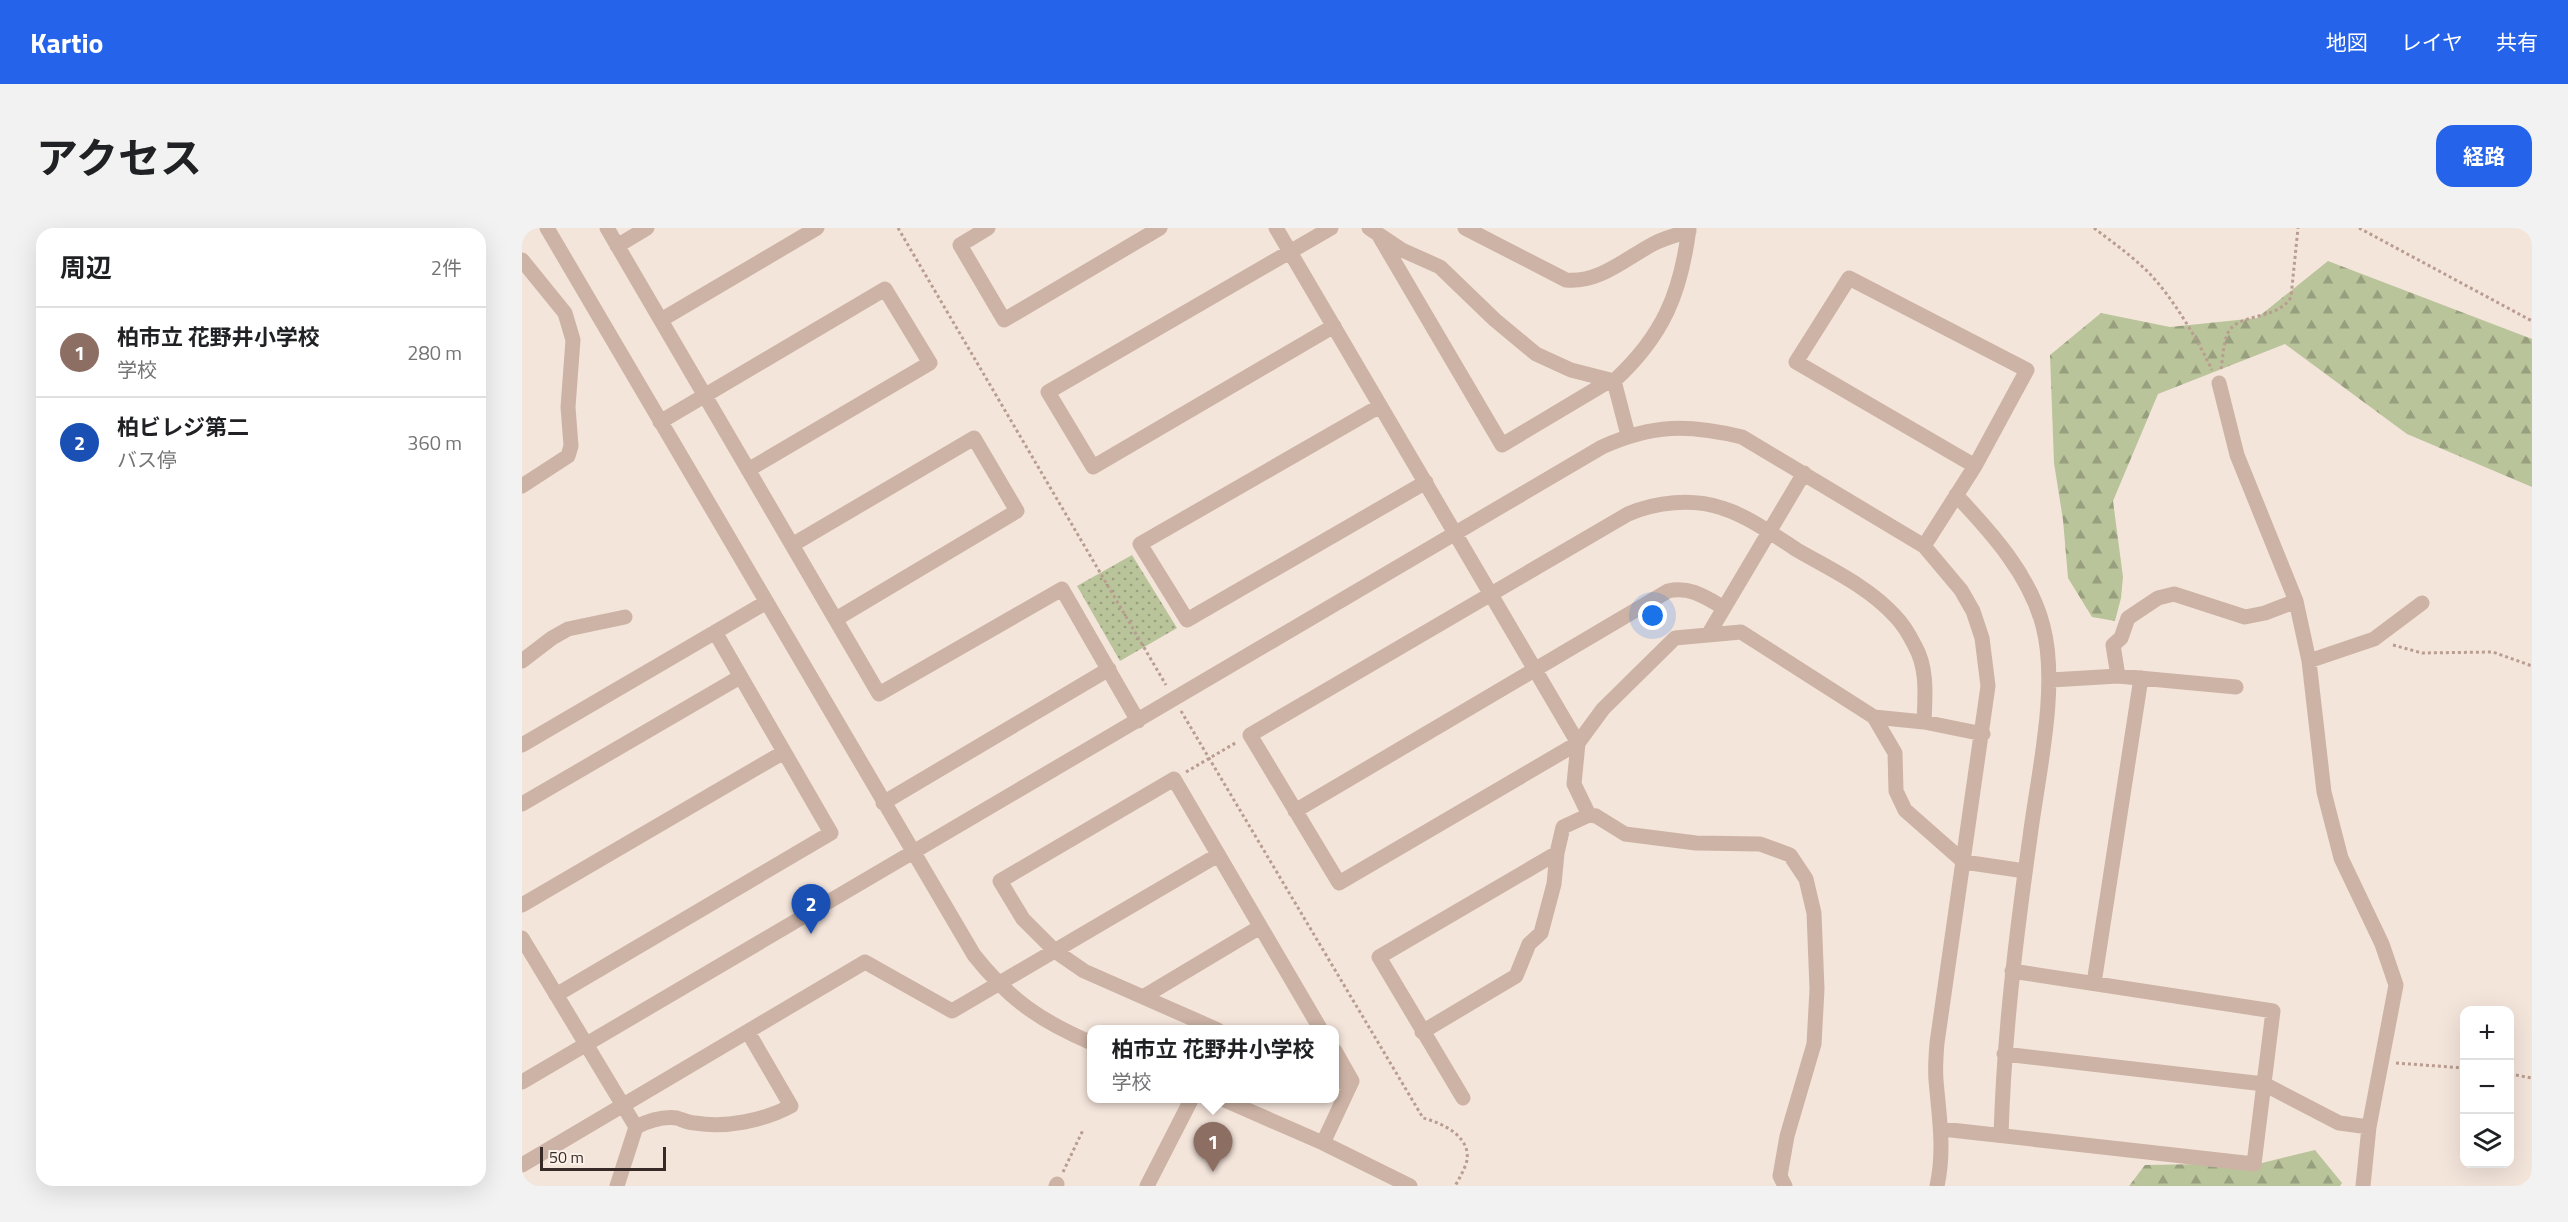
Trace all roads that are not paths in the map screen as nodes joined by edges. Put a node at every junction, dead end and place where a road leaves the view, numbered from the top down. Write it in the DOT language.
graph roads {
  1 [pos="547,228"];
  2 [pos="607,228"];
  3 [pos="647,228"];
  4 [pos="817,228"];
  5 [pos="988,228"];
  6 [pos="1160,228"];
  7 [pos="1276,228"];
  8 [pos="1330,228"];
  9 [pos="1466,228"];
  10 [pos="1689,230"];
  11 [pos="1373,231"];
  12 [pos="617,246"];
  13 [pos="1290,252"];
  14 [pos="522,260"];
  15 [pos="661,320"];
  16 [pos="1334,326"];
  17 [pos="1612,380"];
  18 [pos="2218,383"];
  19 [pos="704,395"];
  20 [pos="1380,406"];
  21 [pos="660,422"];
  22 [pos="1628,435"];
  23 [pos="1976,466"];
  24 [pos="748,470"];
  25 [pos="1803,473"];
  26 [pos="1426,482"];
  27 [pos="522,486"];
  28 [pos="1956,495"];
  29 [pos="1769,532"];
  30 [pos="1456,533"];
  31 [pos="792,545"];
  32 [pos="1924,546"];
  33 [pos="1492,594"];
  34 [pos="2296,601"];
  35 [pos="765,603"];
  36 [pos="2422,603"];
  37 [pos="1724,608"];
  38 [pos="625,617"];
  39 [pos="836,619"];
  40 [pos="715,632"];
  41 [pos="1708,635"];
  42 [pos="522,643"];
  43 [pos="523,660"];
  44 [pos="2309,661"];
  45 [pos="1535,668"];
  46 [pos="1109,669"];
  47 [pos="2118,676"];
  48 [pos="740,677"];
  49 [pos="2142,678"];
  50 [pos="2051,680"];
  51 [pos="2236,687"];
  52 [pos="1874,717"];
  53 [pos="1138,721"];
  54 [pos="1924,722"];
  55 [pos="1983,734"];
  56 [pos="1578,742"];
  57 [pos="522,745"];
  58 [pos="783,752"];
  59 [pos="883,803"];
  60 [pos="522,804"];
  61 [pos="1294,811"];
  62 [pos="1589,815"];
  63 [pos="912,853"];
  64 [pos="1557,853"];
  65 [pos="1218,855"];
  66 [pos="1964,862"];
  67 [pos="2025,870"];
  68 [pos="522,905"];
  69 [pos="1260,927"];
  70 [pos="522,938"];
  71 [pos="1055,951"];
  72 [pos="2012,970"];
  73 [pos="2094,983"];
  74 [pos="997,984"];
  75 [pos="556,995"];
  76 [pos="1143,997"];
  77 [pos="1209,1025"];
  78 [pos="1320,1025"];
  79 [pos="748,1032"];
  80 [pos="1422,1032"];
  81 [pos="1087,1041"];
  82 [pos="586,1044"];
  83 [pos="2004,1054"];
  84 [pos="1339,1058"];
  85 [pos="1339,1081"];
  86 [pos="522,1082"];
  87 [pos="2264,1084"];
  88 [pos="1349,1085"];
  89 [pos="1463,1098"];
  90 [pos="1189,1103"];
  91 [pos="1231,1103"];
  92 [pos="623,1106"];
  93 [pos="636,1127"];
  94 [pos="2369,1127"];
  95 [pos="1942,1129"];
  96 [pos="2001,1135"];
  97 [pos="1323,1143"];
  98 [pos="522,1165"];
  99 [pos="617,1186"];
  100 [pos="1147,1186"];
  101 [pos="1410,1186"];
  102 [pos="1785,1186"];
  103 [pos="1937,1186"];
  104 [pos="2363,1186"];
  1 -- 21 [label="street"];
  2 -- 12 [label="street"];
  3 -- 12 [label="street"];
  4 -- 15 [label="street"];
  5 -- 6 [label="street"];
  7 -- 13 [label="street"];
  8 -- 13 [label="street"];
  9 -- 10 [label="street"];
  10 -- 17 [label="street"];
  11 -- 17 [label="street"];
  11 -- 17 [label="street"];
  12 -- 15 [label="street"];
  13 -- 16 [label="street"];
  13 -- 16 [label="street"];
  14 -- 27 [label="street"];
  15 -- 19 [label="street"];
  16 -- 20 [label="street"];
  17 -- 22 [label="street"];
  18 -- 34 [label="street"];
  19 -- 21 [label="street"];
  19 -- 24 [label="street"];
  19 -- 24 [label="street"];
  20 -- 26 [label="street"];
  20 -- 26 [label="street"];
  21 -- 35 [label="street"];
  22 -- 25 [label="street"];
  22 -- 30 [label="street"];
  23 -- 23 [label="street"];
  23 -- 28 [label="street"];
  24 -- 31 [label="street"];
  25 -- 29 [label="street"];
  25 -- 32 [label="street"];
  26 -- 30 [label="street"];
  28 -- 32 [label="street"];
  28 -- 50 [label="street"];
  29 -- 33 [label="street"];
  29 -- 37 [label="street"];
  29 -- 54 [label="street"];
  30 -- 33 [label="street"];
  30 -- 53 [label="street"];
  31 -- 39 [label="street"];
  31 -- 39 [label="street"];
  32 -- 55 [label="street"];
  33 -- 45 [label="street"];
  33 -- 61 [label="street"];
  34 -- 44 [label="street"];
  34 -- 47 [label="street"];
  35 -- 40 [label="street"];
  35 -- 59 [label="street"];
  36 -- 44 [label="street"];
  37 -- 41 [label="street"];
  37 -- 45 [label="street"];
  38 -- 43 [label="street"];
  39 -- 46 [label="street"];
  40 -- 48 [label="street"];
  40 -- 57 [label="street"];
  41 -- 52 [label="street"];
  41 -- 56 [label="street"];
  42 -- 43 [label="street"];
  44 -- 94 [label="street"];
  45 -- 56 [label="street"];
  45 -- 61 [label="street"];
  46 -- 53 [label="street"];
  46 -- 59 [label="street"];
  47 -- 49 [label="street"];
  47 -- 50 [label="street"];
  48 -- 58 [label="street"];
  48 -- 60 [label="street"];
  49 -- 51 [label="street"];
  49 -- 73 [label="street"];
  50 -- 67 [label="street"];
  52 -- 54 [label="street"];
  52 -- 66 [label="street"];
  53 -- 63 [label="street"];
  54 -- 55 [label="street"];
  55 -- 66 [label="street"];
  56 -- 61 [label="street"];
  56 -- 62 [label="street"];
  58 -- 68 [label="street"];
  58 -- 75 [label="street"];
  59 -- 63 [label="street"];
  62 -- 64 [label="street"];
  62 -- 102 [label="street"];
  63 -- 74 [label="street"];
  63 -- 82 [label="street"];
  64 -- 80 [label="street"];
  64 -- 80 [label="street"];
  65 -- 69 [label="street"];
  65 -- 71 [label="street"];
  65 -- 71 [label="street"];
  66 -- 67 [label="street"];
  66 -- 95 [label="street"];
  67 -- 72 [label="street"];
  69 -- 76 [label="street"];
  69 -- 78 [label="street"];
  70 -- 75 [label="street"];
  71 -- 74 [label="street"];
  71 -- 76 [label="street"];
  72 -- 73 [label="street"];
  72 -- 83 [label="street"];
  73 -- 87 [label="street"];
  74 -- 79 [label="street"];
  74 -- 81 [label="street"];
  75 -- 82 [label="street"];
  76 -- 77 [label="street"];
  79 -- 92 [label="street"];
  79 -- 93 [label="street"];
  80 -- 89 [label="street"];
  82 -- 86 [label="street"];
  82 -- 92 [label="street"];
  83 -- 87 [label="street"];
  83 -- 96 [label="street"];
  84 -- 88 [label="street"];
  85 -- 88 [label="street"];
  87 -- 94 [label="street"];
  87 -- 96 [label="street"];
  88 -- 97 [label="street"];
  90 -- 100 [label="street"];
  91 -- 97 [label="street"];
  92 -- 93 [label="street"];
  92 -- 98 [label="street"];
  93 -- 99 [label="street"];
  94 -- 104 [label="street"];
  95 -- 96 [label="street"];
  95 -- 103 [label="street"];
  97 -- 101 [label="street"];
}
